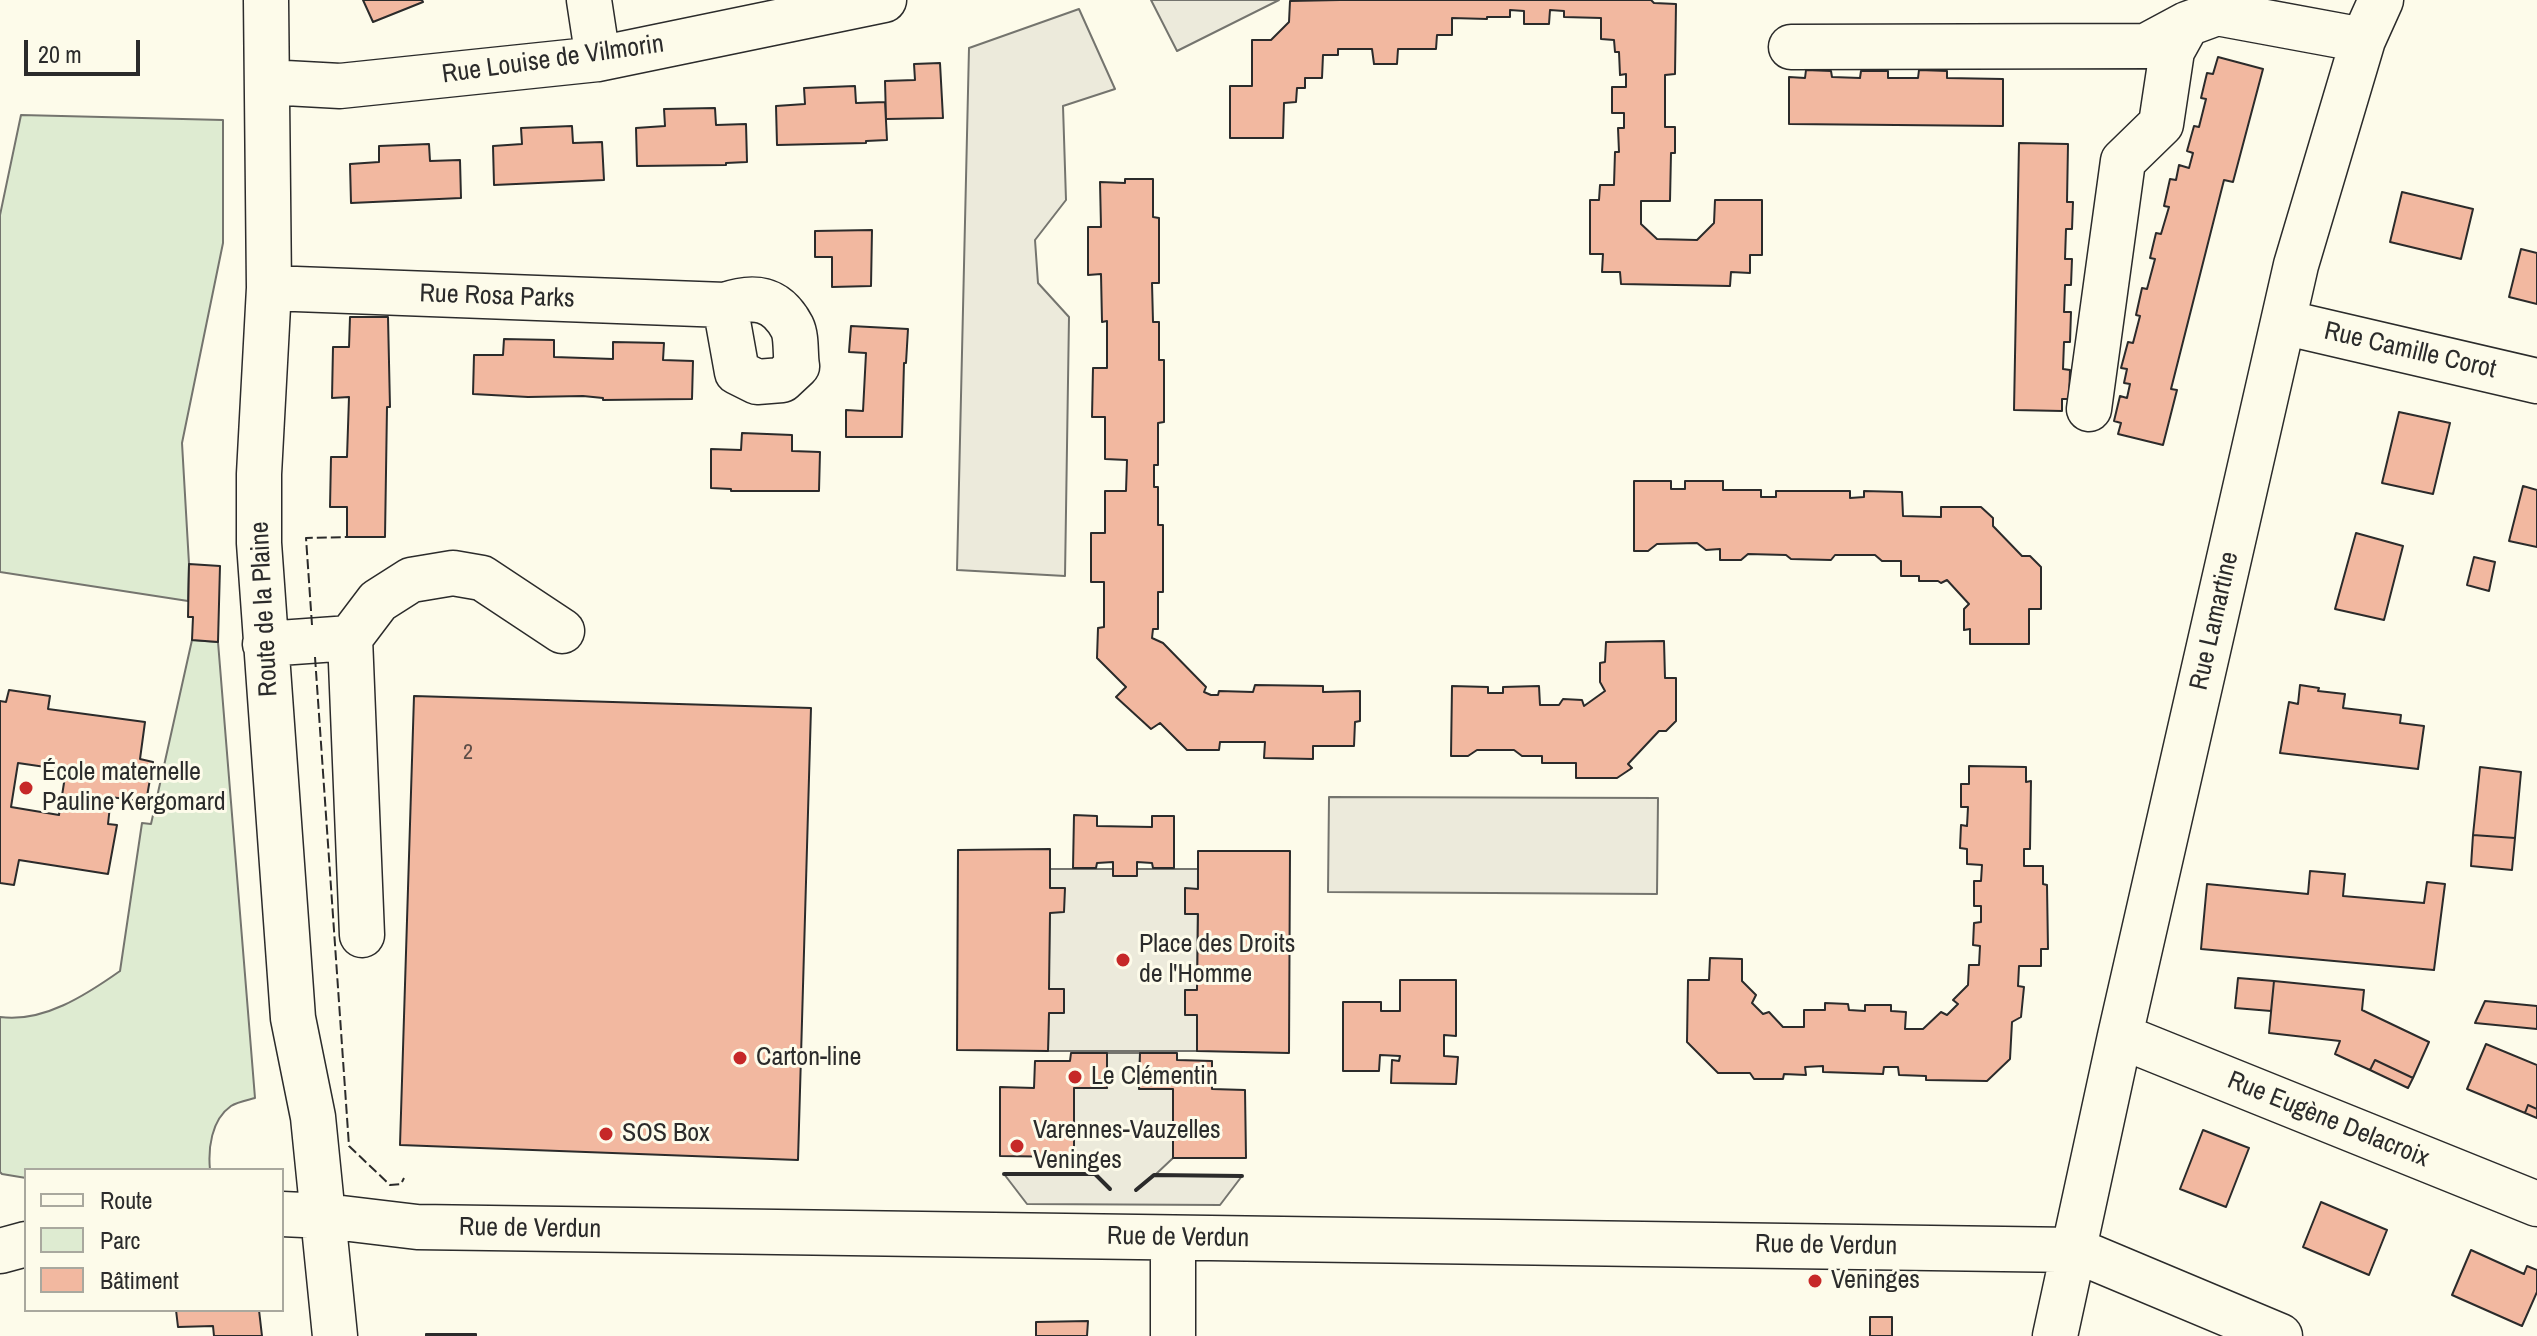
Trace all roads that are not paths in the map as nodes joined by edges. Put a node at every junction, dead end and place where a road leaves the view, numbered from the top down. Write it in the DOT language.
graph roads {
  1 [pos="266,0"];
  2 [pos="589,0"];
  3 [pos="884,0"];
  4 [pos="2381,0"];
  5 [pos="2187,24"];
  6 [pos="2363,40"];
  7 [pos="1791,47"];
  8 [pos="598,59"];
  9 [pos="267,82"];
  10 [pos="269,288"];
  11 [pos="725,305"];
  12 [pos="2283,322"];
  13 [pos="2537,381"];
  14 [pos="2089,409"];
  15 [pos="562,631"];
  16 [pos="350,638"];
  17 [pos="265,644"];
  18 [pos="362,935"];
  19 [pos="2120,1036"];
  20 [pos="2537,1204"];
  21 [pos="284,1214"];
  22 [pos="325,1216"];
  23 [pos="1173,1238"];
  24 [pos="24,1245"];
  25 [pos="2075,1250"];
  26 [pos="0,1251"];
  27 [pos="335,1336"];
  28 [pos="1173,1336"];
  29 [pos="2055,1336"];
  30 [pos="2280,1336"];
  1 -- 9 [label="street, Route de la Plaine"];
  2 -- 8 [label="street"];
  3 -- 8 [label="street, Rue Louise de Vilmorin"];
  4 -- 6 [label="street, Rue Lamartine"];
  5 -- 6 [label="street"];
  5 -- 7 [label="street"];
  5 -- 14 [label="street"];
  6 -- 12 [label="street, Rue Lamartine"];
  8 -- 9 [label="street, Rue Louise de Vilmorin"];
  9 -- 10 [label="street, Route de la Plaine"];
  10 -- 11 [label="street, Rue Rosa Parks"];
  10 -- 17 [label="street, Route de la Plaine"];
  12 -- 13 [label="street, Rue Camille Corot"];
  12 -- 19 [label="street, Rue Lamartine"];
  15 -- 16 [label="street"];
  16 -- 17 [label="street"];
  16 -- 18 [label="street"];
  17 -- 22 [label="street, Route de la Plaine"];
  19 -- 20 [label="street, Rue Eugène Delacroix"];
  19 -- 25 [label="street, Rue Lamartine"];
  21 -- 22 [label="street, Rue de Verdun"];
  22 -- 23 [label="street, Rue de Verdun"];
  22 -- 27 [label="street, Route de la Plaine"];
  23 -- 25 [label="street, Rue de Verdun"];
  23 -- 28 [label="street"];
  24 -- 26 [label="street"];
  25 -- 29 [label="street, Rue Lamartine"];
  25 -- 30 [label="street"];
}
